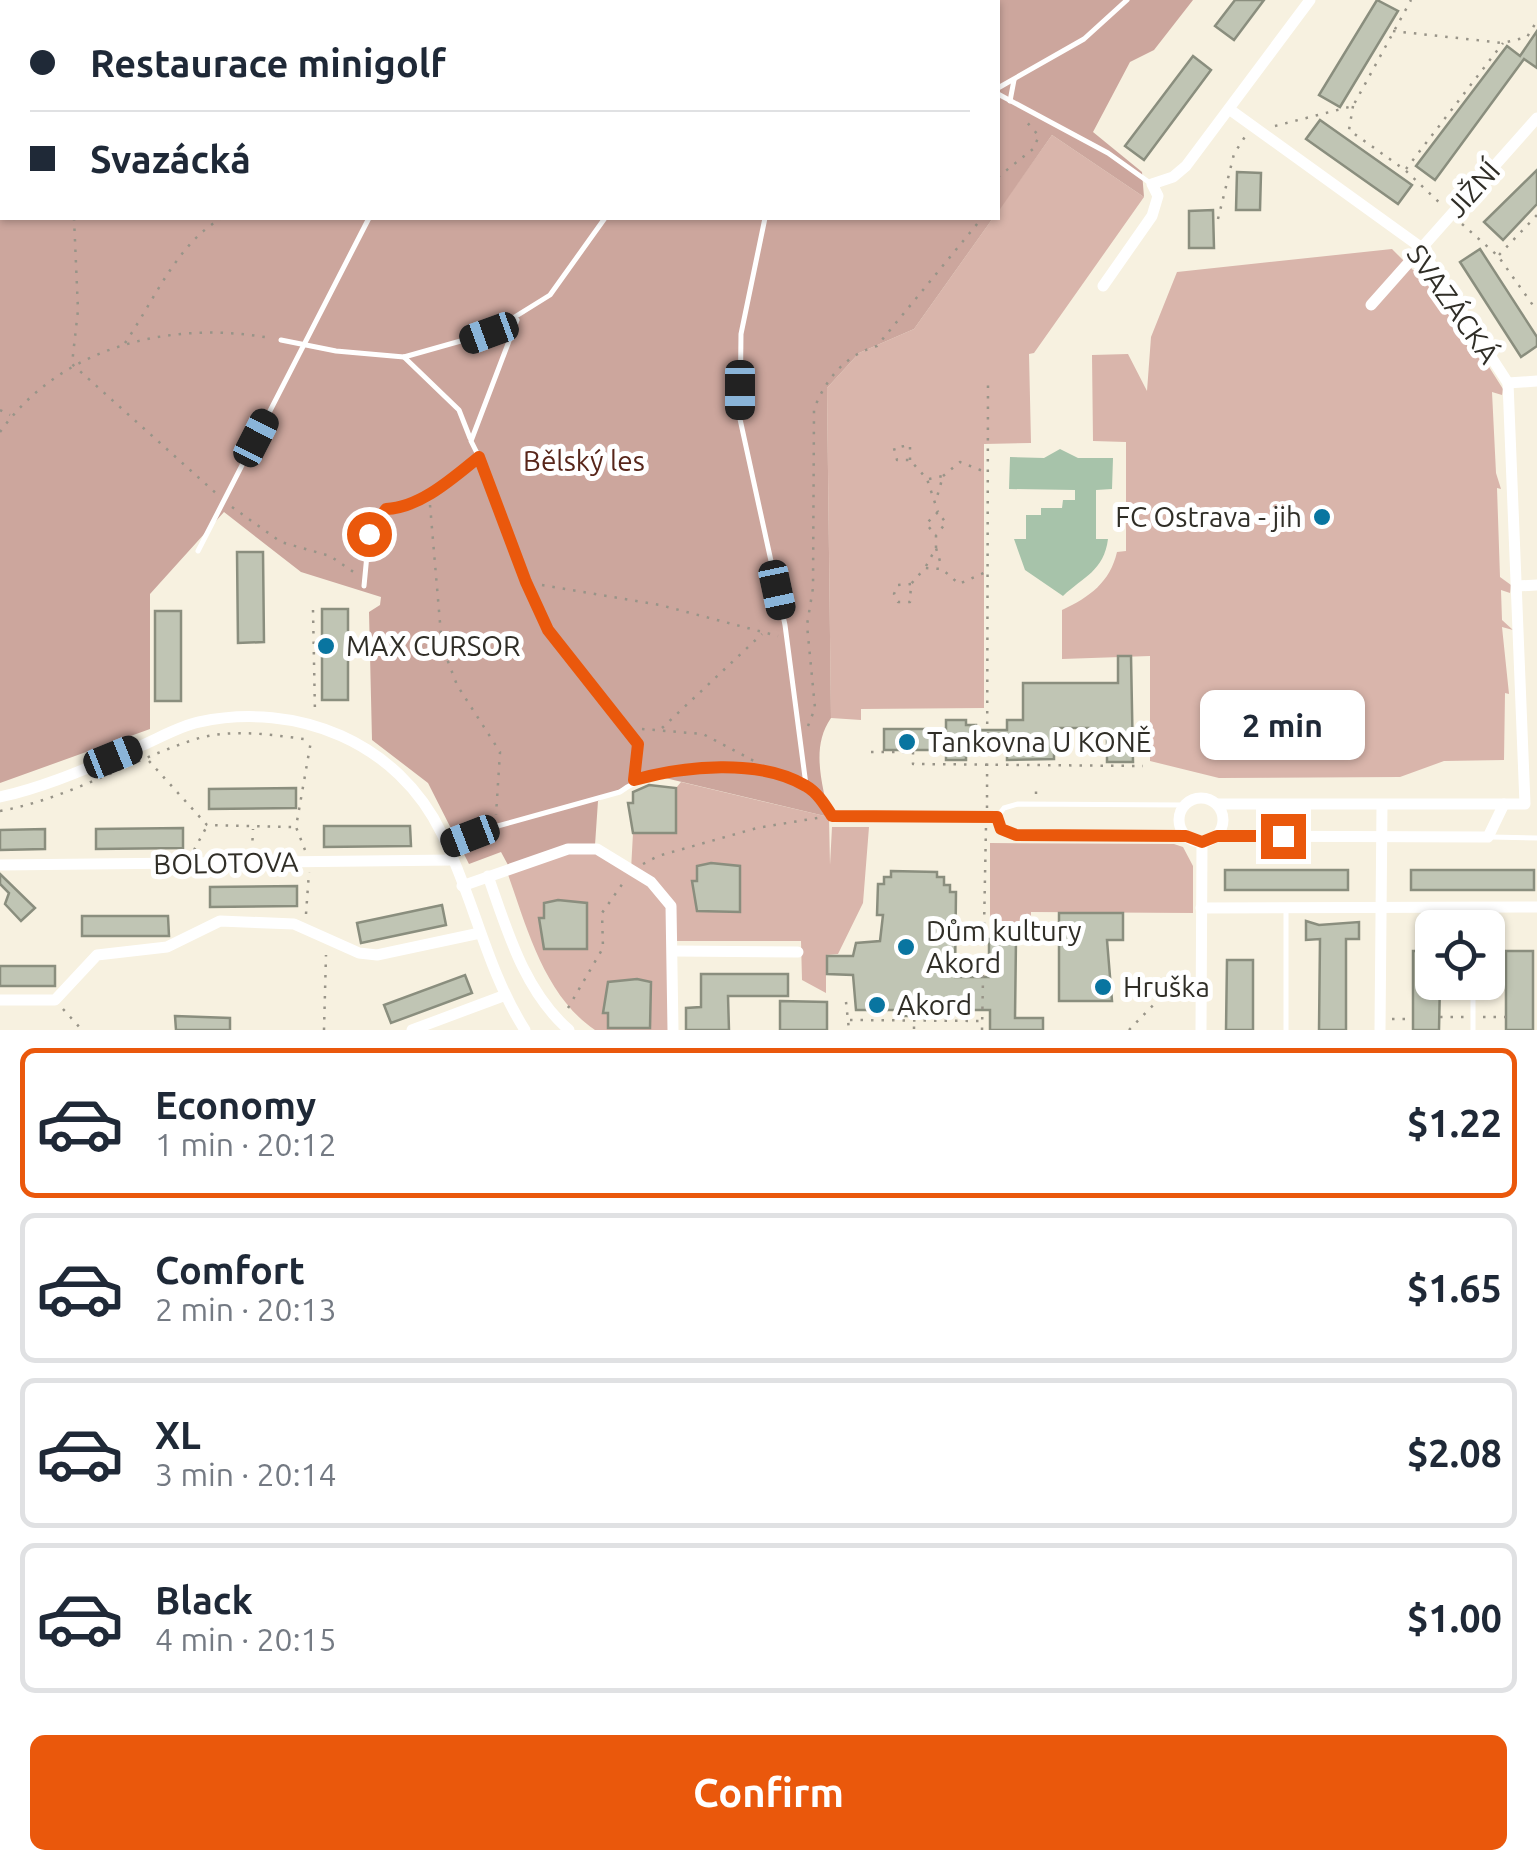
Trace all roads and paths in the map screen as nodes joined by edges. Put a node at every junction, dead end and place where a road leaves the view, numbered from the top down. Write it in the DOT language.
graph roads {
  1 [pos="1127,0"];
  2 [pos="1310,0"];
  3 [pos="1411,0"];
  4 [pos="1537,21"];
  5 [pos="1393,31"];
  6 [pos="1503,43"];
  7 [pos="1014,78"];
  8 [pos="1000,89"];
  9 [pos="1000,93"];
  10 [pos="1009,101"];
  11 [pos="1353,106"];
  12 [pos="1229,108"];
  13 [pos="1537,118"];
  14 [pos="1256,128"];
  15 [pos="1405,170"];
  16 [pos="1000,175"];
  17 [pos="1152,184"];
  18 [pos="1451,214"];
  19 [pos="1537,215"];
  20 [pos="1218,219"];
  21 [pos="74,220"];
  22 [pos="219,220"];
  23 [pos="368,220"];
  24 [pos="605,220"];
  25 [pos="765,220"];
  26 [pos="980,220"];
  27 [pos="1419,246"];
  28 [pos="1498,256"];
  29 [pos="1103,286"];
  30 [pos="1371,306"];
  31 [pos="1537,310"];
  32 [pos="518,318"];
  33 [pos="281,340"];
  34 [pos="124,344"];
  35 [pos="305,344"];
  36 [pos="404,357"];
  37 [pos="72,364"];
  38 [pos="1537,380"];
  39 [pos="1508,383"];
  40 [pos="988,384"];
  41 [pos="0,410"];
  42 [pos="11,416"];
  43 [pos="0,432"];
  44 [pos="471,441"];
  45 [pos="479,457"];
  46 [pos="910,460"];
  47 [pos="988,474"];
  48 [pos="944,476"];
  49 [pos="927,479"];
  50 [pos="430,493"];
  51 [pos="936,499"];
  52 [pos="224,501"];
  53 [pos="938,512"];
  54 [pos="936,535"];
  55 [pos="936,548"];
  56 [pos="198,551"];
  57 [pos="926,568"];
  58 [pos="942,569"];
  59 [pos="988,571"];
  60 [pos="526,582"];
  61 [pos="911,584"];
  62 [pos="1537,585"];
  63 [pos="364,586"];
  64 [pos="1516,586"];
  65 [pos="314,610"];
  66 [pos="763,632"];
  67 [pos="786,639"];
  68 [pos="315,725"];
  69 [pos="630,728"];
  70 [pos="662,729"];
  71 [pos="311,740"];
  72 [pos="800,746"];
  73 [pos="870,752"];
  74 [pos="148,760"];
  75 [pos="988,766"];
  76 [pos="1142,766"];
  77 [pos="770,772"];
  78 [pos="634,780"];
  79 [pos="806,785"];
  80 [pos="0,798"];
  81 [pos="1217,804"];
  82 [pos="1382,804"];
  83 [pos="1504,804"];
  84 [pos="1531,804"];
  85 [pos="1185,805"];
  86 [pos="0,811"];
  87 [pos="986,817"];
  88 [pos="997,817"];
  89 [pos="207,825"];
  90 [pos="253,826"];
  91 [pos="296,827"];
  92 [pos="494,827"];
  93 [pos="1186,836"];
  94 [pos="1217,836"];
  95 [pos="1382,837"];
  96 [pos="1488,837"];
  97 [pos="1537,838"];
  98 [pos="1202,842"];
  99 [pos="447,845"];
  100 [pos="453,860"];
  101 [pos="252,862"];
  102 [pos="310,862"];
  103 [pos="186,863"];
  104 [pos="0,865"];
  105 [pos="488,876"];
  106 [pos="462,886"];
  107 [pos="1286,906"];
  108 [pos="1381,907"];
  109 [pos="1474,907"];
  110 [pos="1537,907"];
  111 [pos="1201,908"];
  112 [pos="305,928"];
  113 [pos="480,933"];
  114 [pos="326,938"];
  115 [pos="674,951"];
  116 [pos="798,952"];
  117 [pos="1164,994"];
  118 [pos="503,996"];
  119 [pos="0,1000"];
  120 [pos="55,1000"];
  121 [pos="1474,1000"];
  122 [pos="846,1002"];
  123 [pos="914,1018"];
  124 [pos="1413,1019"];
  125 [pos="850,1020"];
  126 [pos="982,1020"];
  127 [pos="1380,1024"];
  128 [pos="82,1030"];
  129 [pos="324,1030"];
  130 [pos="412,1030"];
  131 [pos="524,1030"];
  132 [pos="569,1030"];
  133 [pos="674,1030"];
  134 [pos="849,1030"];
  135 [pos="914,1030"];
  136 [pos="982,1030"];
  137 [pos="1129,1030"];
  138 [pos="1201,1030"];
  139 [pos="1286,1030"];
  140 [pos="1473,1030"];
  1 -- 7 [label="lane"];
  2 -- 12 [label="street"];
  3 -- 5 [label="path"];
  4 -- 6 [label="path"];
  5 -- 6 [label="path"];
  5 -- 11 [label="path"];
  6 -- 15 [label="path"];
  7 -- 8 [label="lane"];
  7 -- 10 [label="lane"];
  9 -- 10 [label="lane"];
  10 -- 16 [label="path"];
  10 -- 17 [label="lane"];
  11 -- 14 [label="path"];
  11 -- 15 [label="path"];
  12 -- 14 [label="street, SVAZÁCKÁ"];
  12 -- 17 [label="street"];
  13 -- 18 [label="street, JIŽNÍ"];
  14 -- 20 [label="path"];
  14 -- 27 [label="street, SVAZÁCKÁ"];
  15 -- 18 [label="path"];
  17 -- 29 [label="street"];
  18 -- 27 [label="street, JIŽNÍ"];
  18 -- 28 [label="path"];
  19 -- 28 [label="path"];
  21 -- 37 [label="path"];
  22 -- 34 [label="path"];
  23 -- 35 [label="lane"];
  24 -- 32 [label="lane"];
  25 -- 67 [label="lane"];
  26 -- 72 [label="path"];
  27 -- 30 [label="street, JIŽNÍ"];
  27 -- 39 [label="street, SVAZÁCKÁ"];
  28 -- 31 [label="path"];
  32 -- 36 [label="lane"];
  32 -- 44 [label="lane"];
  33 -- 34 [label="path"];
  33 -- 35 [label="lane"];
  34 -- 37 [label="path"];
  35 -- 36 [label="lane"];
  35 -- 52 [label="lane"];
  36 -- 44 [label="lane"];
  37 -- 42 [label="path"];
  37 -- 52 [label="path"];
  38 -- 39 [label="street"];
  39 -- 64 [label="street, SVAZÁCKÁ"];
  40 -- 47 [label="path"];
  41 -- 42 [label="path"];
  42 -- 43 [label="path"];
  44 -- 45 [label="lane"];
  45 -- 50 [label="lane"];
  45 -- 60 [label="lane"];
  46 -- 49 [label="path"];
  47 -- 48 [label="path"];
  47 -- 59 [label="path"];
  48 -- 49 [label="path"];
  48 -- 51 [label="path"];
  49 -- 51 [label="path"];
  50 -- 63 [label="lane"];
  50 -- 92 [label="path"];
  51 -- 53 [label="path"];
  52 -- 56 [label="lane"];
  52 -- 63 [label="path"];
  53 -- 54 [label="path"];
  53 -- 54 [label="path"];
  54 -- 55 [label="path"];
  55 -- 57 [label="path"];
  55 -- 58 [label="path"];
  57 -- 58 [label="path"];
  57 -- 61 [label="path"];
  58 -- 59 [label="path"];
  59 -- 75 [label="path"];
  60 -- 66 [label="path"];
  60 -- 69 [label="lane"];
  61 -- 61 [label="path"];
  62 -- 64 [label="street"];
  64 -- 84 [label="street, SVAZÁCKÁ"];
  65 -- 68 [label="path"];
  66 -- 67 [label="path"];
  66 -- 70 [label="path"];
  67 -- 72 [label="lane"];
  68 -- 71 [label="path"];
  68 -- 80 [label="street"];
  68 -- 99 [label="street"];
  69 -- 70 [label="path"];
  69 -- 78 [label="lane"];
  70 -- 77 [label="path"];
  71 -- 74 [label="path"];
  71 -- 91 [label="path"];
  72 -- 79 [label="lane"];
  73 -- 75 [label="path"];
  74 -- 86 [label="path"];
  74 -- 89 [label="path"];
  75 -- 76 [label="path"];
  75 -- 87 [label="path"];
  77 -- 78 [label="lane"];
  77 -- 79 [label="lane"];
  78 -- 92 [label="lane"];
  79 -- 87 [label="lane"];
  81 -- 82 [label="street, SVAZÁCKÁ"];
  81 -- 85 [label="street"];
  81 -- 94 [label="street"];
  82 -- 83 [label="street, SVAZÁCKÁ"];
  82 -- 95 [label="street"];
  83 -- 84 [label="street, SVAZÁCKÁ"];
  83 -- 96 [label="street"];
  85 -- 88 [label="lane"];
  85 -- 93 [label="street"];
  87 -- 88 [label="lane"];
  87 -- 126 [label="path"];
  88 -- 93 [label="lane"];
  89 -- 90 [label="path"];
  89 -- 103 [label="path"];
  90 -- 91 [label="path"];
  90 -- 101 [label="path"];
  91 -- 102 [label="path"];
  92 -- 99 [label="lane"];
  93 -- 98 [label="street"];
  94 -- 95 [label="street"];
  94 -- 98 [label="street"];
  95 -- 96 [label="street"];
  95 -- 108 [label="street"];
  96 -- 97 [label="lane"];
  98 -- 111 [label="street"];
  99 -- 100 [label="street"];
  100 -- 102 [label="street, BOLOTOVA"];
  100 -- 106 [label="street"];
  101 -- 102 [label="street, BOLOTOVA"];
  101 -- 103 [label="street, BOLOTOVA"];
  102 -- 112 [label="path"];
  103 -- 104 [label="street, BOLOTOVA"];
  105 -- 106 [label="street"];
  105 -- 115 [label="street"];
  105 -- 132 [label="street"];
  106 -- 113 [label="street"];
  107 -- 108 [label="street"];
  107 -- 111 [label="street"];
  107 -- 139 [label="lane"];
  108 -- 109 [label="street"];
  108 -- 127 [label="street"];
  109 -- 110 [label="street"];
  111 -- 138 [label="street"];
  112 -- 114 [label="street"];
  112 -- 120 [label="street"];
  113 -- 114 [label="street"];
  113 -- 118 [label="street"];
  114 -- 129 [label="path"];
  115 -- 116 [label="street"];
  115 -- 133 [label="street"];
  117 -- 137 [label="path"];
  118 -- 130 [label="street"];
  118 -- 131 [label="street"];
  119 -- 120 [label="street"];
  120 -- 128 [label="path"];
  121 -- 140 [label="lane"];
  122 -- 125 [label="path"];
  123 -- 125 [label="path"];
  123 -- 126 [label="path"];
  123 -- 135 [label="path"];
  124 -- 127 [label="path"];
  125 -- 134 [label="path"];
  126 -- 136 [label="path"];
}
